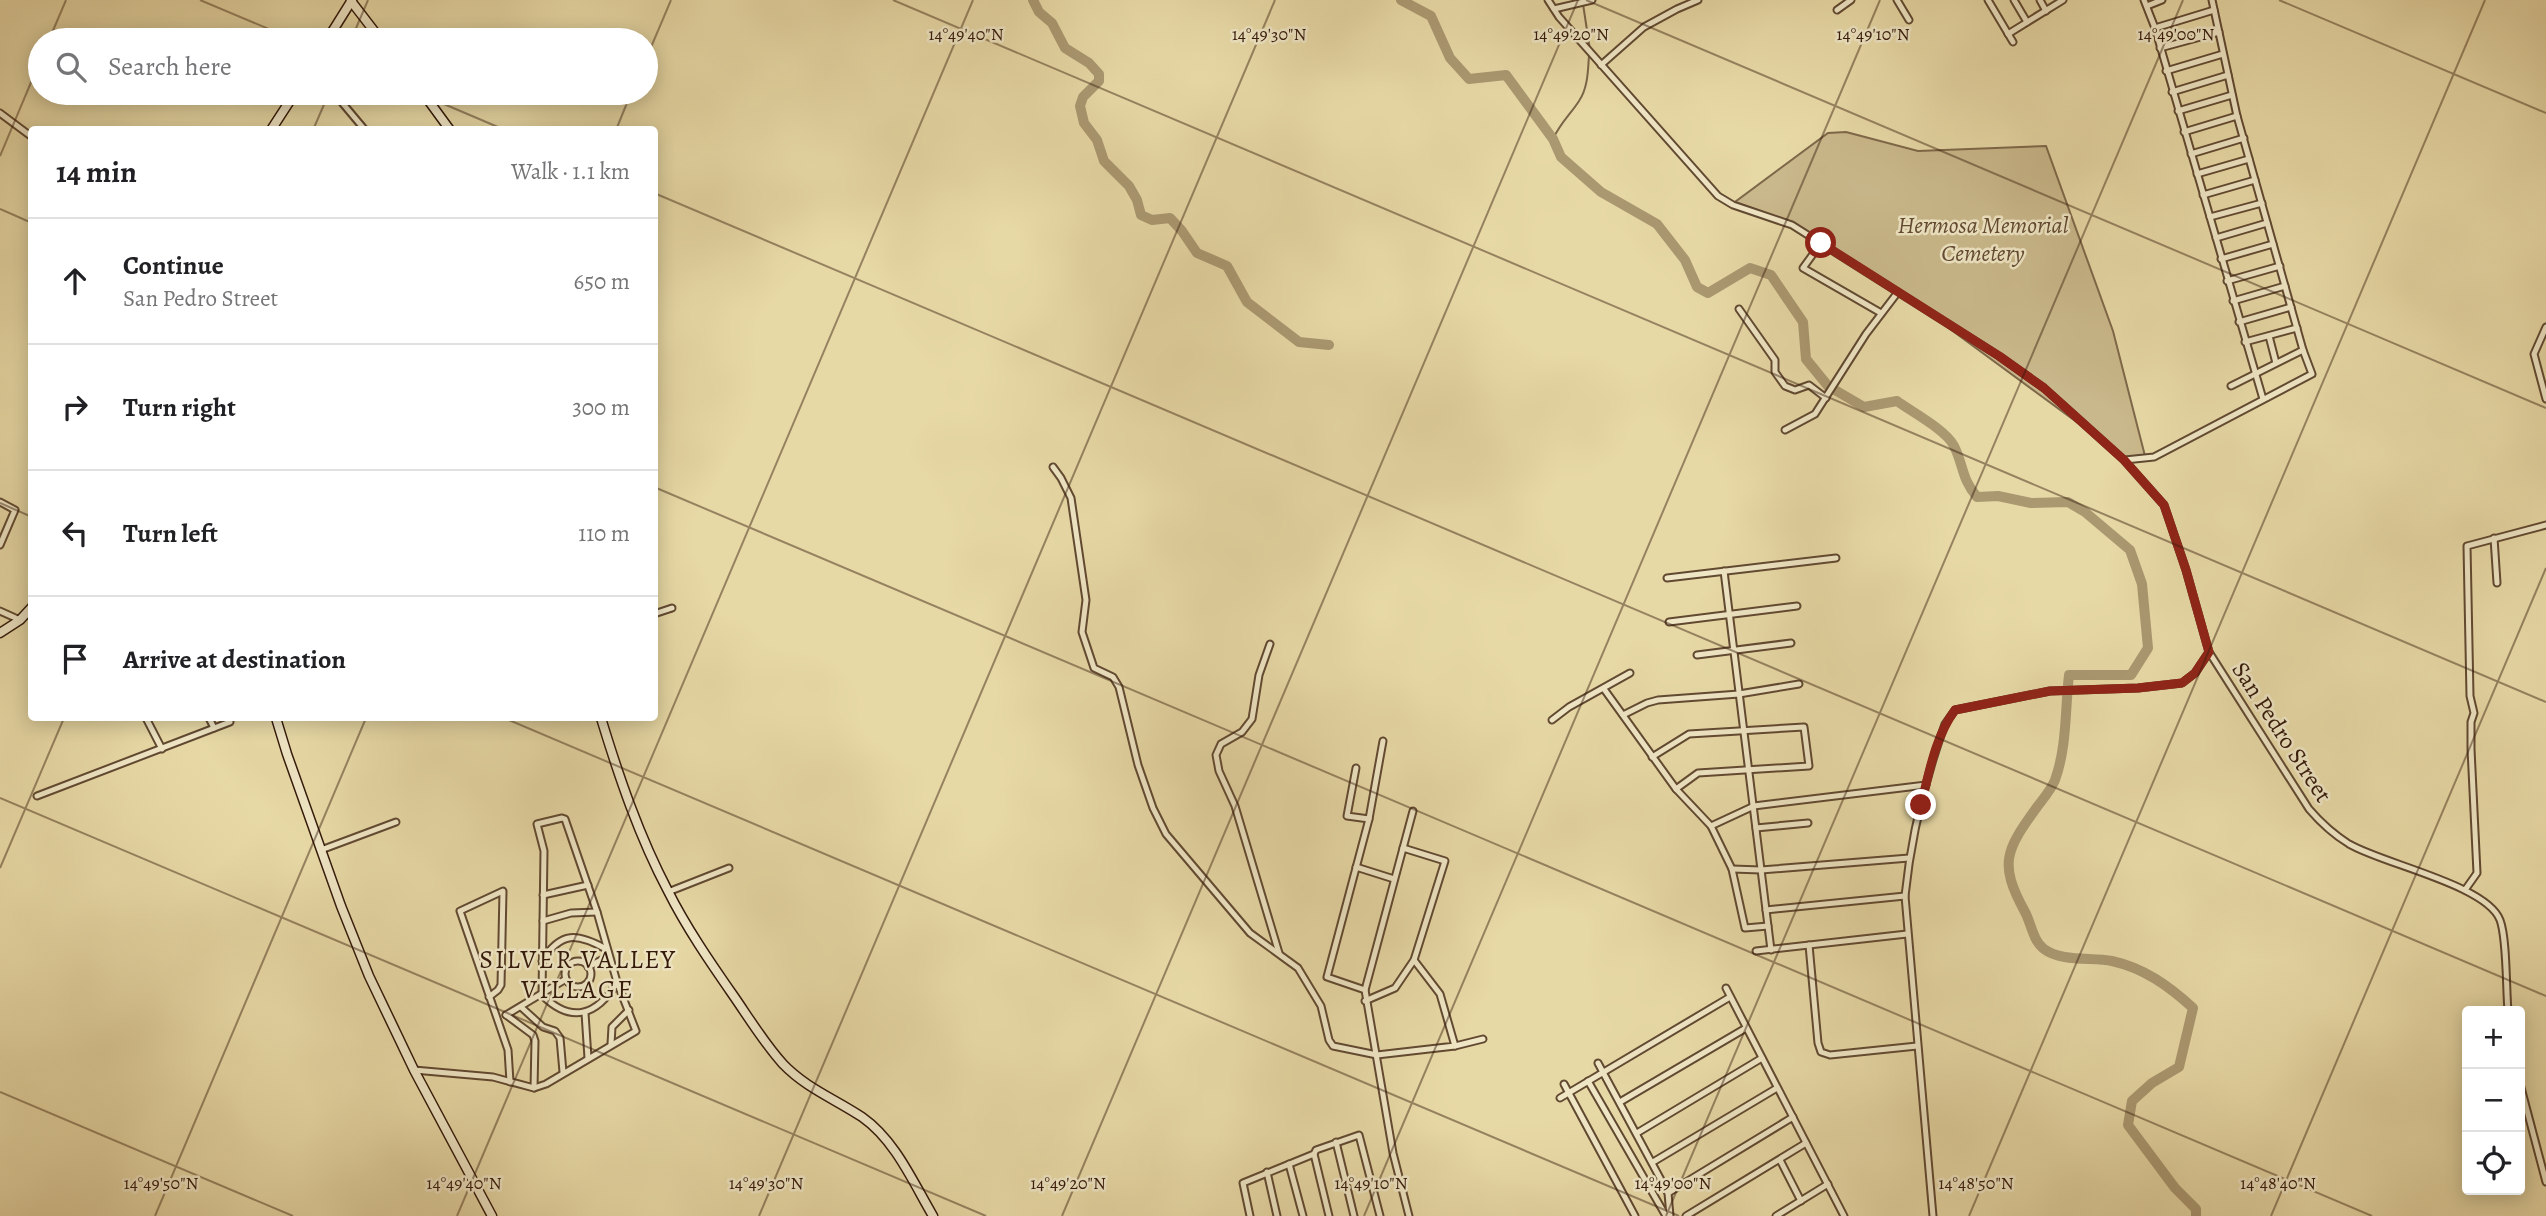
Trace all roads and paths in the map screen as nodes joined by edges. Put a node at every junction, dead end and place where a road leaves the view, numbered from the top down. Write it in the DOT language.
graph roads {
  1 [pos="1548,0"];
  2 [pos="1592,0"];
  3 [pos="1675,0"];
  4 [pos="1698,0"];
  5 [pos="1852,0"];
  6 [pos="1897,0"];
  7 [pos="1988,0"];
  8 [pos="2014,0"];
  9 [pos="2040,0"];
  10 [pos="2063,0"];
  11 [pos="2162,0"];
  12 [pos="2212,0"];
  13 [pos="352,1"];
  14 [pos="1582,1"];
  15 [pos="2145,3"];
  16 [pos="1554,9"];
  17 [pos="1677,9"];
  18 [pos="1837,10"];
  19 [pos="2214,10"];
  20 [pos="2046,11"];
  21 [pos="1909,20"];
  22 [pos="2027,22"];
  23 [pos="2155,27"];
  24 [pos="335,28"];
  25 [pos="372,28"];
  26 [pos="2218,32"];
  27 [pos="2008,34"];
  28 [pos="2013,42"];
  29 [pos="2160,48"];
  30 [pos="2223,54"];
  31 [pos="1601,65"];
  32 [pos="2166,71"];
  33 [pos="2228,75"];
  34 [pos="2172,92"];
  35 [pos="2232,95"];
  36 [pos="287,105"];
  37 [pos="344,105"];
  38 [pos="432,105"];
  39 [pos="2178,111"];
  40 [pos="0,113"];
  41 [pos="2237,116"];
  42 [pos="274,126"];
  43 [pos="362,126"];
  44 [pos="447,126"];
  45 [pos="2184,132"];
  46 [pos="28,134"];
  47 [pos="2244,138"];
  48 [pos="2191,154"];
  49 [pos="2249,159"];
  50 [pos="2197,174"];
  51 [pos="2255,180"];
  52 [pos="2203,195"];
  53 [pos="2262,203"];
  54 [pos="2210,217"];
  55 [pos="2267,223"];
  56 [pos="2216,238"];
  57 [pos="1821,243"];
  58 [pos="2273,244"];
  59 [pos="2221,260"];
  60 [pos="2280,266"];
  61 [pos="2227,281"];
  62 [pos="2285,286"];
  63 [pos="1898,292"];
  64 [pos="2233,300"];
  65 [pos="2291,307"];
  66 [pos="1739,309"];
  67 [pos="1881,313"];
  68 [pos="2239,322"];
  69 [pos="2546,327"];
  70 [pos="2297,328"];
  71 [pos="2269,336"];
  72 [pos="2245,342"];
  73 [pos="2303,350"];
  74 [pos="2276,363"];
  75 [pos="2254,375"];
  76 [pos="2231,386"];
  77 [pos="1826,398"];
  78 [pos="2263,399"];
  79 [pos="2546,399"];
  80 [pos="1785,430"];
  81 [pos="2124,460"];
  82 [pos="1053,467"];
  83 [pos="0,502"];
  84 [pos="2546,525"];
  85 [pos="2494,538"];
  86 [pos="0,545"];
  87 [pos="1836,558"];
  88 [pos="1724,572"];
  89 [pos="1667,578"];
  90 [pos="2497,583"];
  91 [pos="1797,606"];
  92 [pos="672,608"];
  93 [pos="0,611"];
  94 [pos="28,611"];
  95 [pos="658,613"];
  96 [pos="1730,614"];
  97 [pos="20,620"];
  98 [pos="1669,622"];
  99 [pos="0,634"];
  100 [pos="1791,643"];
  101 [pos="1270,644"];
  102 [pos="1734,651"];
  103 [pos="2209,652"];
  104 [pos="1698,655"];
  105 [pos="1630,673"];
  106 [pos="1799,684"];
  107 [pos="1604,688"];
  108 [pos="1740,694"];
  109 [pos="1623,715"];
  110 [pos="1552,720"];
  111 [pos="148,721"];
  112 [pos="210,721"];
  113 [pos="277,721"];
  114 [pos="602,721"];
  115 [pos="230,722"];
  116 [pos="214,728"];
  117 [pos="1744,732"];
  118 [pos="1383,741"];
  119 [pos="162,749"];
  120 [pos="1652,757"];
  121 [pos="1356,768"];
  122 [pos="1749,772"];
  123 [pos="1926,785"];
  124 [pos="1676,789"];
  125 [pos="37,796"];
  126 [pos="1754,806"];
  127 [pos="1413,811"];
  128 [pos="1369,819"];
  129 [pos="396,822"];
  130 [pos="1808,823"];
  131 [pos="1711,826"];
  132 [pos="1756,828"];
  133 [pos="1403,848"];
  134 [pos="321,850"];
  135 [pos="1909,858"];
  136 [pos="729,867"];
  137 [pos="1356,867"];
  138 [pos="1732,869"];
  139 [pos="1761,870"];
  140 [pos="1394,879"];
  141 [pos="588,885"];
  142 [pos="2465,890"];
  143 [pos="668,892"];
  144 [pos="543,895"];
  145 [pos="1905,896"];
  146 [pos="1766,910"];
  147 [pos="597,912"];
  148 [pos="543,921"];
  149 [pos="1768,926"];
  150 [pos="1907,934"];
  151 [pos="1809,945"];
  152 [pos="606,949"];
  153 [pos="1771,950"];
  154 [pos="1756,951"];
  155 [pos="1279,953"];
  156 [pos="609,956"];
  157 [pos="1414,960"];
  158 [pos="541,962"];
  159 [pos="589,967"];
  160 [pos="566,979"];
  161 [pos="617,982"];
  162 [pos="1726,988"];
  163 [pos="1364,990"];
  164 [pos="542,995"];
  165 [pos="489,997"];
  166 [pos="1730,997"];
  167 [pos="1365,1001"];
  168 [pos="2508,1006"];
  169 [pos="521,1007"];
  170 [pos="629,1010"];
  171 [pos="585,1013"];
  172 [pos="506,1015"];
  173 [pos="497,1020"];
  174 [pos="1746,1028"];
  175 [pos="1483,1039"];
  176 [pos="611,1044"];
  177 [pos="1455,1046"];
  178 [pos="1917,1046"];
  179 [pos="1377,1055"];
  180 [pos="588,1058"];
  181 [pos="1762,1058"];
  182 [pos="1598,1063"];
  183 [pos="414,1070"];
  184 [pos="563,1072"];
  185 [pos="1604,1072"];
  186 [pos="1588,1081"];
  187 [pos="510,1082"];
  188 [pos="1564,1084"];
  189 [pos="1777,1087"];
  190 [pos="534,1088"];
  191 [pos="1568,1093"];
  192 [pos="1560,1098"];
  193 [pos="1620,1102"];
  194 [pos="2525,1103"];
  195 [pos="1793,1117"];
  196 [pos="1637,1133"];
  197 [pos="1336,1142"];
  198 [pos="1806,1143"];
  199 [pos="1314,1154"];
  200 [pos="1780,1160"];
  201 [pos="1653,1162"];
  202 [pos="1289,1164"];
  203 [pos="1267,1172"];
  204 [pos="2546,1182"];
  205 [pos="1828,1184"];
  206 [pos="1668,1193"];
  207 [pos="1801,1201"];
  208 [pos="1699,1213"];
  209 [pos="1842,1213"];
  210 [pos="492,1216"];
  211 [pos="933,1216"];
  212 [pos="1250,1216"];
  213 [pos="1277,1216"];
  214 [pos="1303,1216"];
  215 [pos="1327,1216"];
  216 [pos="1354,1216"];
  217 [pos="1380,1216"];
  218 [pos="1409,1216"];
  219 [pos="1635,1216"];
  220 [pos="1668,1216"];
  221 [pos="1686,1216"];
  222 [pos="1776,1216"];
  223 [pos="1832,1216"];
  224 [pos="1933,1216"];
  1 -- 16 [label="street, San Pedro Street"];
  2 -- 14 [label="street"];
  3 -- 17 [label="street"];
  4 -- 17 [label="street"];
  5 -- 18 [label="street"];
  6 -- 21 [label="street"];
  7 -- 27 [label="street"];
  8 -- 22 [label="street"];
  9 -- 20 [label="street"];
  10 -- 20 [label="street"];
  11 -- 15 [label="street"];
  12 -- 19 [label="street"];
  13 -- 24 [label="street"];
  13 -- 25 [label="street"];
  14 -- 16 [label="street"];
  15 -- 23 [label="street"];
  16 -- 31 [label="street, San Pedro Street"];
  17 -- 31 [label="street"];
  19 -- 23 [label="street"];
  19 -- 26 [label="street"];
  20 -- 22 [label="street"];
  22 -- 27 [label="street"];
  23 -- 29 [label="street"];
  26 -- 29 [label="street"];
  26 -- 30 [label="street"];
  27 -- 28 [label="street"];
  29 -- 32 [label="street"];
  30 -- 32 [label="street"];
  30 -- 33 [label="street"];
  31 -- 57 [label="street, San Pedro Street"];
  32 -- 34 [label="street"];
  33 -- 34 [label="street"];
  33 -- 35 [label="street"];
  34 -- 39 [label="street"];
  35 -- 39 [label="street"];
  35 -- 41 [label="street"];
  36 -- 42 [label="street"];
  37 -- 43 [label="street"];
  38 -- 44 [label="street"];
  39 -- 45 [label="street"];
  40 -- 46 [label="street"];
  41 -- 45 [label="street"];
  41 -- 47 [label="street"];
  45 -- 48 [label="street"];
  47 -- 48 [label="street"];
  47 -- 49 [label="street"];
  48 -- 50 [label="street"];
  49 -- 50 [label="street"];
  49 -- 51 [label="street"];
  50 -- 52 [label="street"];
  51 -- 52 [label="street"];
  51 -- 53 [label="street"];
  52 -- 54 [label="street"];
  53 -- 54 [label="street"];
  53 -- 55 [label="street"];
  54 -- 56 [label="street"];
  55 -- 56 [label="street"];
  55 -- 58 [label="street"];
  56 -- 59 [label="street"];
  57 -- 63 [label="street, San Pedro Street"];
  57 -- 67 [label="street"];
  58 -- 59 [label="street"];
  58 -- 60 [label="street"];
  59 -- 61 [label="street"];
  60 -- 61 [label="street"];
  60 -- 62 [label="street"];
  61 -- 64 [label="street"];
  62 -- 64 [label="street"];
  62 -- 65 [label="street"];
  63 -- 67 [label="street"];
  63 -- 81 [label="street, San Pedro Street"];
  64 -- 68 [label="street"];
  65 -- 68 [label="street"];
  65 -- 70 [label="street"];
  66 -- 77 [label="street"];
  67 -- 77 [label="street"];
  68 -- 72 [label="street"];
  69 -- 79 [label="street"];
  70 -- 71 [label="street"];
  70 -- 73 [label="street"];
  71 -- 72 [label="street"];
  71 -- 74 [label="street"];
  72 -- 75 [label="street"];
  73 -- 74 [label="street"];
  73 -- 78 [label="street"];
  74 -- 75 [label="street"];
  75 -- 76 [label="street"];
  75 -- 78 [label="street"];
  77 -- 80 [label="street"];
  78 -- 81 [label="street"];
  81 -- 103 [label="street, San Pedro Street"];
  82 -- 155 [label="street"];
  83 -- 86 [label="street"];
  84 -- 85 [label="street"];
  85 -- 90 [label="street"];
  85 -- 142 [label="street"];
  87 -- 88 [label="street"];
  88 -- 89 [label="street"];
  88 -- 96 [label="street"];
  91 -- 96 [label="street"];
  92 -- 95 [label="street"];
  93 -- 97 [label="street"];
  94 -- 97 [label="street"];
  96 -- 98 [label="street"];
  96 -- 102 [label="street"];
  97 -- 99 [label="street"];
  100 -- 102 [label="street"];
  101 -- 155 [label="street"];
  102 -- 104 [label="street"];
  102 -- 108 [label="street"];
  103 -- 123 [label="street"];
  103 -- 142 [label="street, San Pedro Street"];
  105 -- 107 [label="street"];
  106 -- 108 [label="street"];
  107 -- 109 [label="street"];
  107 -- 110 [label="street"];
  108 -- 109 [label="street"];
  108 -- 117 [label="street"];
  109 -- 120 [label="street"];
  111 -- 119 [label="street"];
  112 -- 116 [label="street"];
  113 -- 134 [label="street"];
  114 -- 143 [label="street"];
  115 -- 116 [label="street"];
  116 -- 119 [label="street"];
  117 -- 120 [label="street"];
  117 -- 122 [label="street"];
  117 -- 122 [label="street"];
  118 -- 128 [label="street"];
  119 -- 125 [label="street"];
  120 -- 124 [label="street"];
  121 -- 128 [label="street"];
  122 -- 124 [label="street"];
  122 -- 126 [label="street"];
  123 -- 126 [label="street"];
  123 -- 135 [label="street"];
  124 -- 131 [label="street"];
  126 -- 131 [label="street"];
  126 -- 132 [label="street"];
  127 -- 133 [label="street"];
  128 -- 137 [label="street"];
  129 -- 134 [label="street"];
  130 -- 132 [label="street"];
  131 -- 138 [label="street"];
  132 -- 139 [label="street"];
  133 -- 140 [label="street"];
  133 -- 157 [label="street"];
  134 -- 183 [label="street"];
  135 -- 139 [label="street"];
  135 -- 145 [label="street"];
  136 -- 143 [label="street"];
  137 -- 140 [label="street"];
  137 -- 163 [label="street"];
  138 -- 139 [label="street"];
  138 -- 149 [label="street"];
  139 -- 146 [label="street"];
  140 -- 163 [label="street"];
  141 -- 144 [label="street"];
  141 -- 144 [label="street"];
  141 -- 147 [label="street"];
  142 -- 168 [label="street, San Pedro Street"];
  143 -- 211 [label="street"];
  144 -- 148 [label="street"];
  145 -- 146 [label="street"];
  145 -- 150 [label="street"];
  146 -- 149 [label="street"];
  147 -- 148 [label="street"];
  147 -- 152 [label="street"];
  148 -- 158 [label="street"];
  149 -- 153 [label="street"];
  150 -- 151 [label="street"];
  150 -- 178 [label="street"];
  151 -- 153 [label="street"];
  151 -- 178 [label="street"];
  152 -- 156 [label="street"];
  152 -- 158 [label="street"];
  153 -- 154 [label="street"];
  155 -- 179 [label="street"];
  156 -- 159 [label="street"];
  156 -- 161 [label="street"];
  157 -- 167 [label="street"];
  157 -- 177 [label="street"];
  158 -- 164 [label="street"];
  159 -- 160 [label="street"];
  159 -- 160 [label="street"];
  160 -- 164 [label="street"];
  161 -- 170 [label="street"];
  161 -- 171 [label="street"];
  162 -- 166 [label="street"];
  163 -- 167 [label="street"];
  164 -- 169 [label="street"];
  164 -- 171 [label="street"];
  165 -- 165 [label="street"];
  165 -- 173 [label="street"];
  166 -- 174 [label="street"];
  166 -- 185 [label="street"];
  167 -- 179 [label="street"];
  169 -- 172 [label="street"];
  169 -- 184 [label="street"];
  170 -- 176 [label="street"];
  170 -- 176 [label="street"];
  171 -- 180 [label="street"];
  172 -- 173 [label="street"];
  172 -- 190 [label="street"];
  173 -- 187 [label="street"];
  174 -- 181 [label="street"];
  174 -- 193 [label="street"];
  175 -- 177 [label="street"];
  176 -- 180 [label="street"];
  177 -- 179 [label="street"];
  178 -- 224 [label="street"];
  179 -- 218 [label="street"];
  180 -- 184 [label="street"];
  181 -- 189 [label="street"];
  181 -- 196 [label="street"];
  182 -- 185 [label="street"];
  183 -- 187 [label="street"];
  183 -- 210 [label="street"];
  184 -- 190 [label="street"];
  185 -- 186 [label="street"];
  185 -- 193 [label="street"];
  186 -- 191 [label="street"];
  186 -- 220 [label="street"];
  187 -- 190 [label="street"];
  188 -- 191 [label="street"];
  189 -- 195 [label="street"];
  189 -- 201 [label="street"];
  191 -- 192 [label="street"];
  191 -- 219 [label="street"];
  193 -- 196 [label="street"];
  194 -- 204 [label="street"];
  195 -- 198 [label="street"];
  195 -- 206 [label="street"];
  196 -- 201 [label="street"];
  197 -- 199 [label="street"];
  197 -- 216 [label="street"];
  197 -- 217 [label="street"];
  198 -- 200 [label="street"];
  198 -- 205 [label="street"];
  199 -- 202 [label="street"];
  199 -- 215 [label="street"];
  200 -- 207 [label="street"];
  200 -- 208 [label="street"];
  201 -- 206 [label="street"];
  202 -- 203 [label="street"];
  202 -- 214 [label="street"];
  203 -- 212 [label="street"];
  203 -- 213 [label="street"];
  205 -- 207 [label="street"];
  205 -- 209 [label="street"];
  206 -- 220 [label="street"];
  207 -- 222 [label="street"];
  208 -- 221 [label="street"];
  209 -- 223 [label="street"];
}
